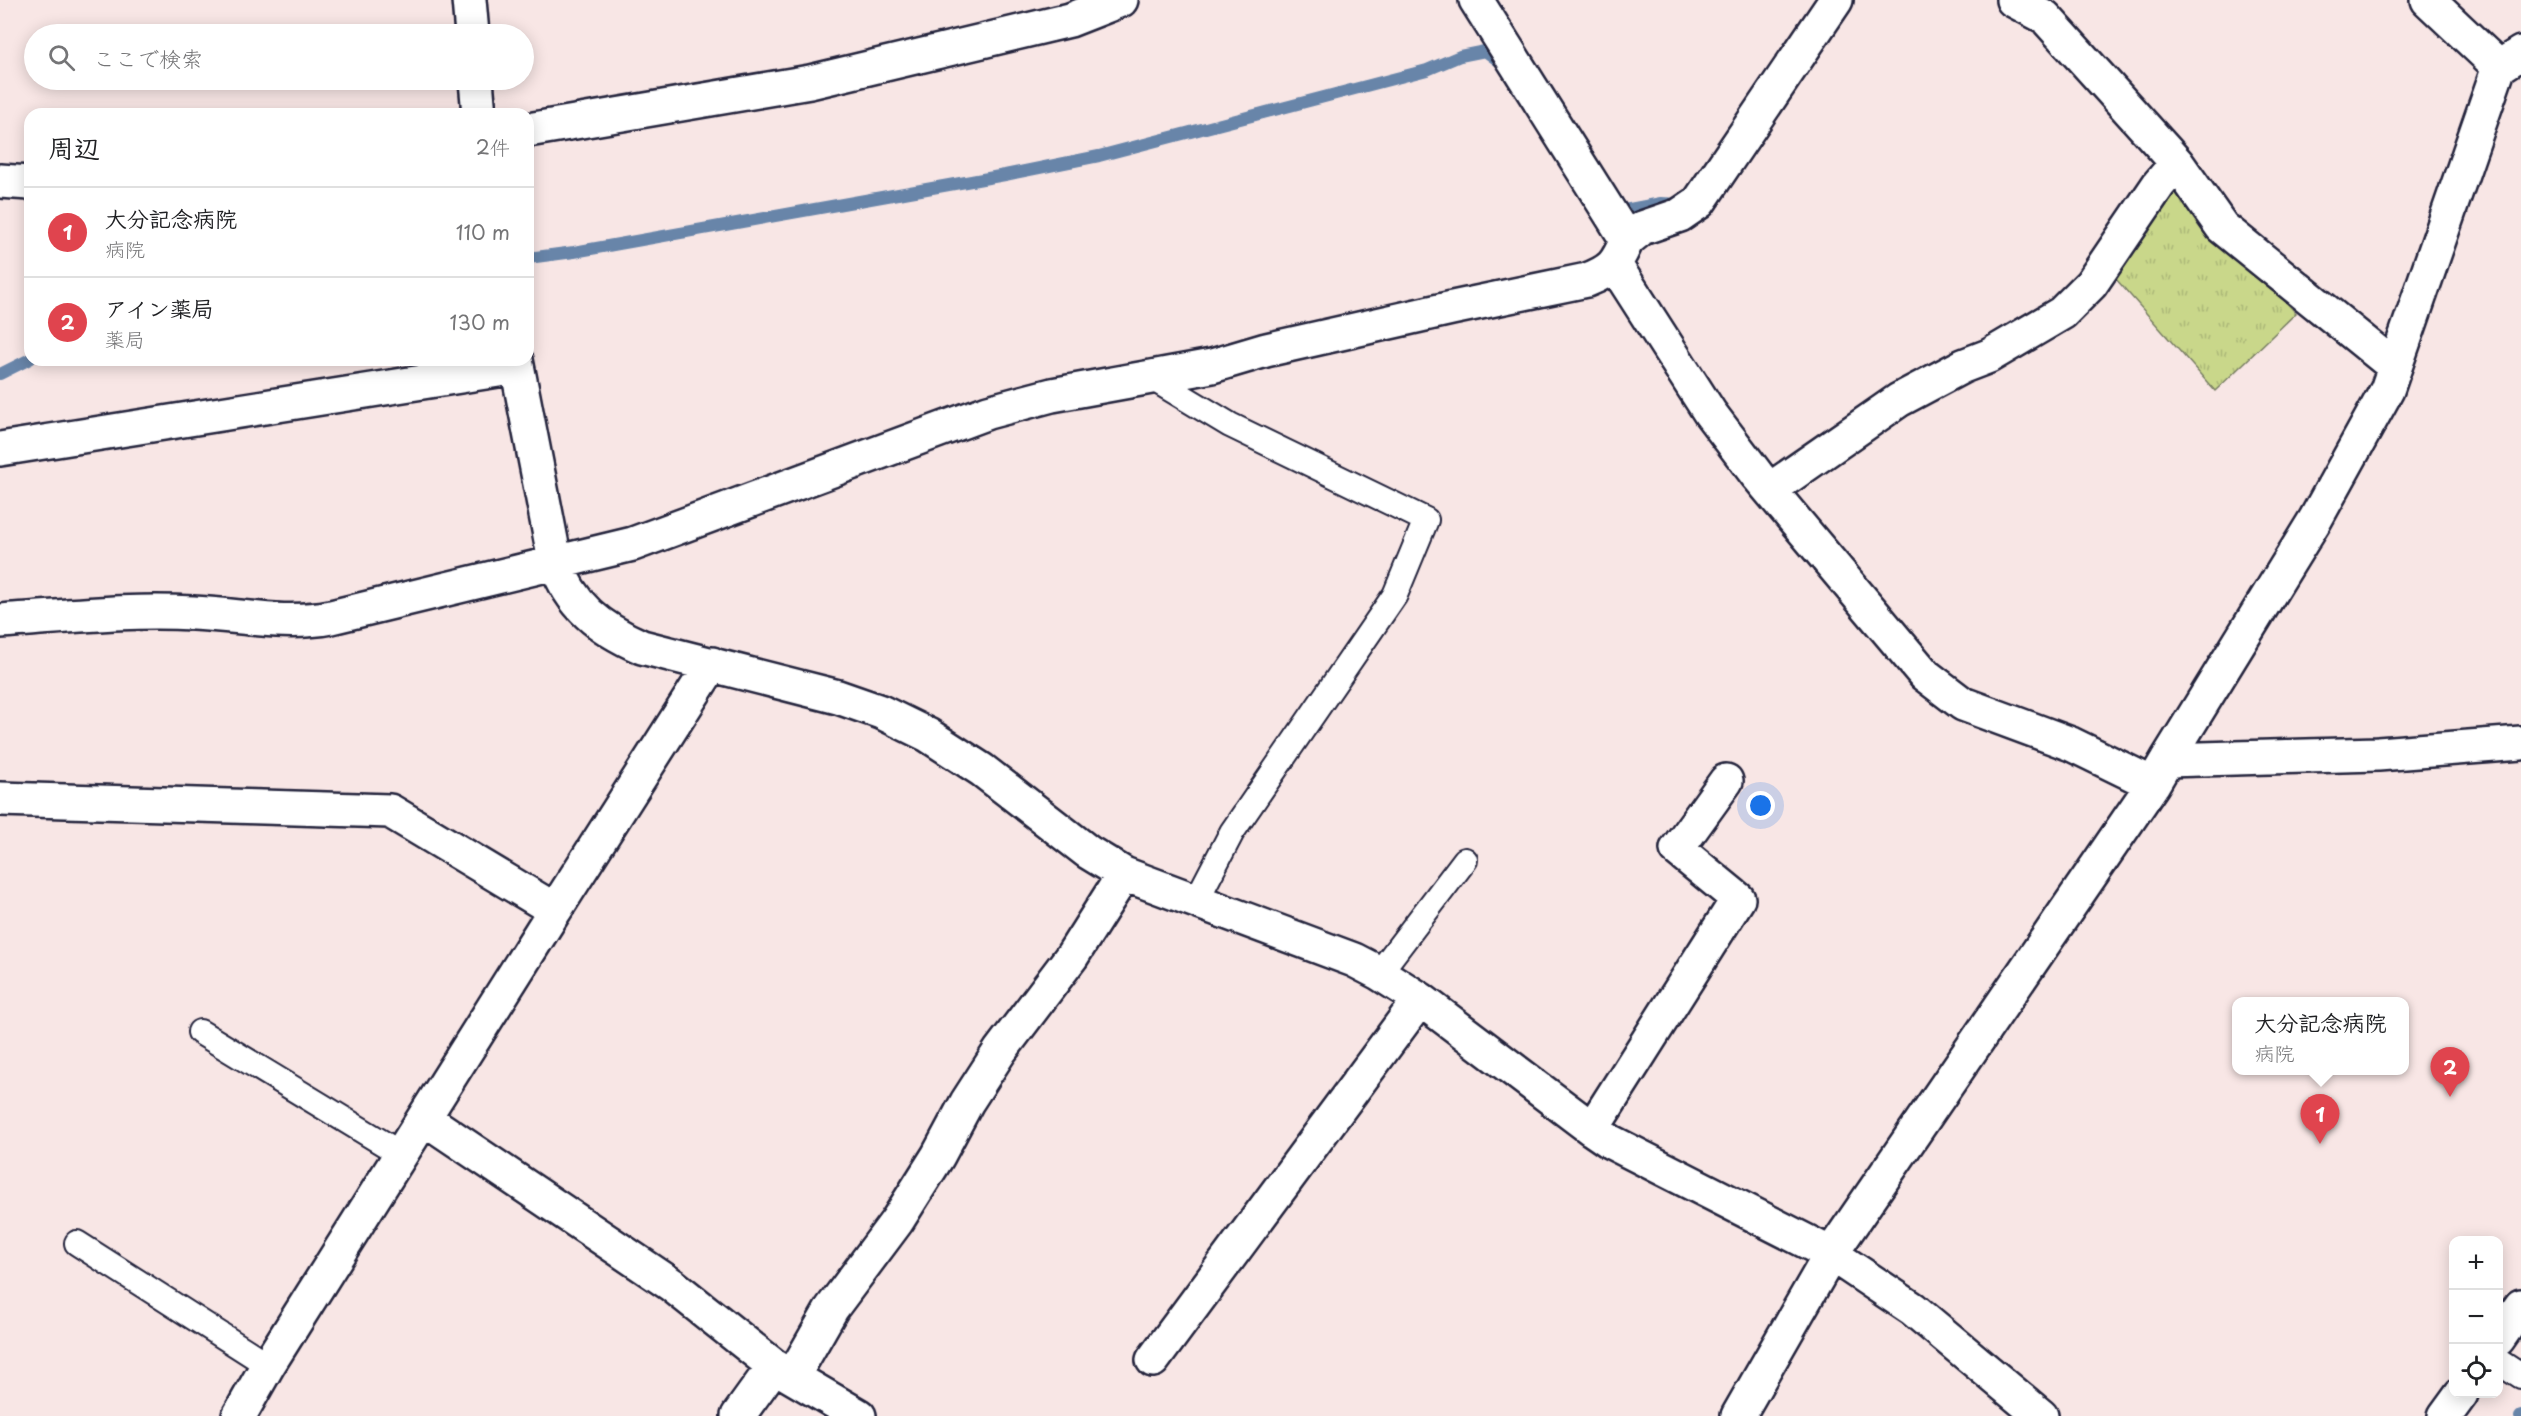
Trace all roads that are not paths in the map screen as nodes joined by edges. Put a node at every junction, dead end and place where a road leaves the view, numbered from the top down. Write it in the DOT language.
graph roads {
  1 [pos="469,0"];
  2 [pos="1121,0"];
  3 [pos="1476,0"];
  4 [pos="2013,0"];
  5 [pos="2428,0"];
  6 [pos="1825,4"];
  7 [pos="471,24"];
  8 [pos="2510,60"];
  9 [pos="477,90"];
  10 [pos="478,108"];
  11 [pos="534,129"];
  12 [pos="2177,163"];
  13 [pos="0,181"];
  14 [pos="24,183"];
  15 [pos="1621,253"];
  16 [pos="499,366"];
  17 [pos="518,366"];
  18 [pos="2395,367"];
  19 [pos="1152,378"];
  20 [pos="0,449"];
  21 [pos="1771,489"];
  22 [pos="555,561"];
  23 [pos="0,621"];
  24 [pos="712,664"];
  25 [pos="2521,744"];
  26 [pos="2160,772"];
  27 [pos="1726,781"];
  28 [pos="0,799"];
  29 [pos="1465,860"];
  30 [pos="1124,874"];
  31 [pos="1195,903"];
  32 [pos="555,910"];
  33 [pos="1379,973"];
  34 [pos="1420,999"];
  35 [pos="200,1032"];
  36 [pos="424,1118"];
  37 [pos="1592,1129"];
  38 [pos="401,1154"];
  39 [pos="77,1243"];
  40 [pos="1831,1254"];
  41 [pos="2521,1306"];
  42 [pos="2503,1333"];
  43 [pos="1153,1360"];
  44 [pos="2503,1364"];
  45 [pos="268,1365"];
  46 [pos="784,1371"];
  47 [pos="2521,1376"];
  48 [pos="2458,1398"];
  49 [pos="238,1416"];
  50 [pos="738,1416"];
  51 [pos="858,1416"];
  52 [pos="1738,1416"];
  53 [pos="2041,1416"];
  54 [pos="2445,1416"];
  1 -- 7 [label="street"];
  2 -- 11 [label="street"];
  3 -- 15 [label="street"];
  4 -- 12 [label="street"];
  5 -- 8 [label="street"];
  6 -- 15 [label="street"];
  8 -- 18 [label="street"];
  9 -- 10 [label="street"];
  12 -- 18 [label="street"];
  12 -- 21 [label="street"];
  13 -- 14 [label="street"];
  15 -- 19 [label="street"];
  15 -- 21 [label="street"];
  16 -- 20 [label="street"];
  17 -- 22 [label="street"];
  18 -- 26 [label="street"];
  19 -- 22 [label="street"];
  19 -- 31 [label="lane"];
  21 -- 26 [label="street"];
  22 -- 23 [label="street"];
  22 -- 24 [label="street"];
  24 -- 30 [label="street"];
  24 -- 32 [label="street"];
  25 -- 26 [label="street"];
  26 -- 40 [label="street"];
  27 -- 37 [label="street"];
  28 -- 32 [label="street"];
  29 -- 33 [label="lane"];
  30 -- 31 [label="street"];
  30 -- 46 [label="street"];
  31 -- 33 [label="street"];
  32 -- 36 [label="street"];
  33 -- 34 [label="street"];
  34 -- 37 [label="street"];
  34 -- 43 [label="street"];
  35 -- 38 [label="lane"];
  36 -- 38 [label="street"];
  36 -- 46 [label="street"];
  37 -- 40 [label="street"];
  38 -- 45 [label="street"];
  39 -- 45 [label="lane"];
  40 -- 52 [label="street"];
  40 -- 53 [label="street"];
  41 -- 42 [label="street"];
  44 -- 47 [label="lane"];
  45 -- 49 [label="street"];
  46 -- 50 [label="street"];
  46 -- 51 [label="street"];
  48 -- 54 [label="street"];
}
